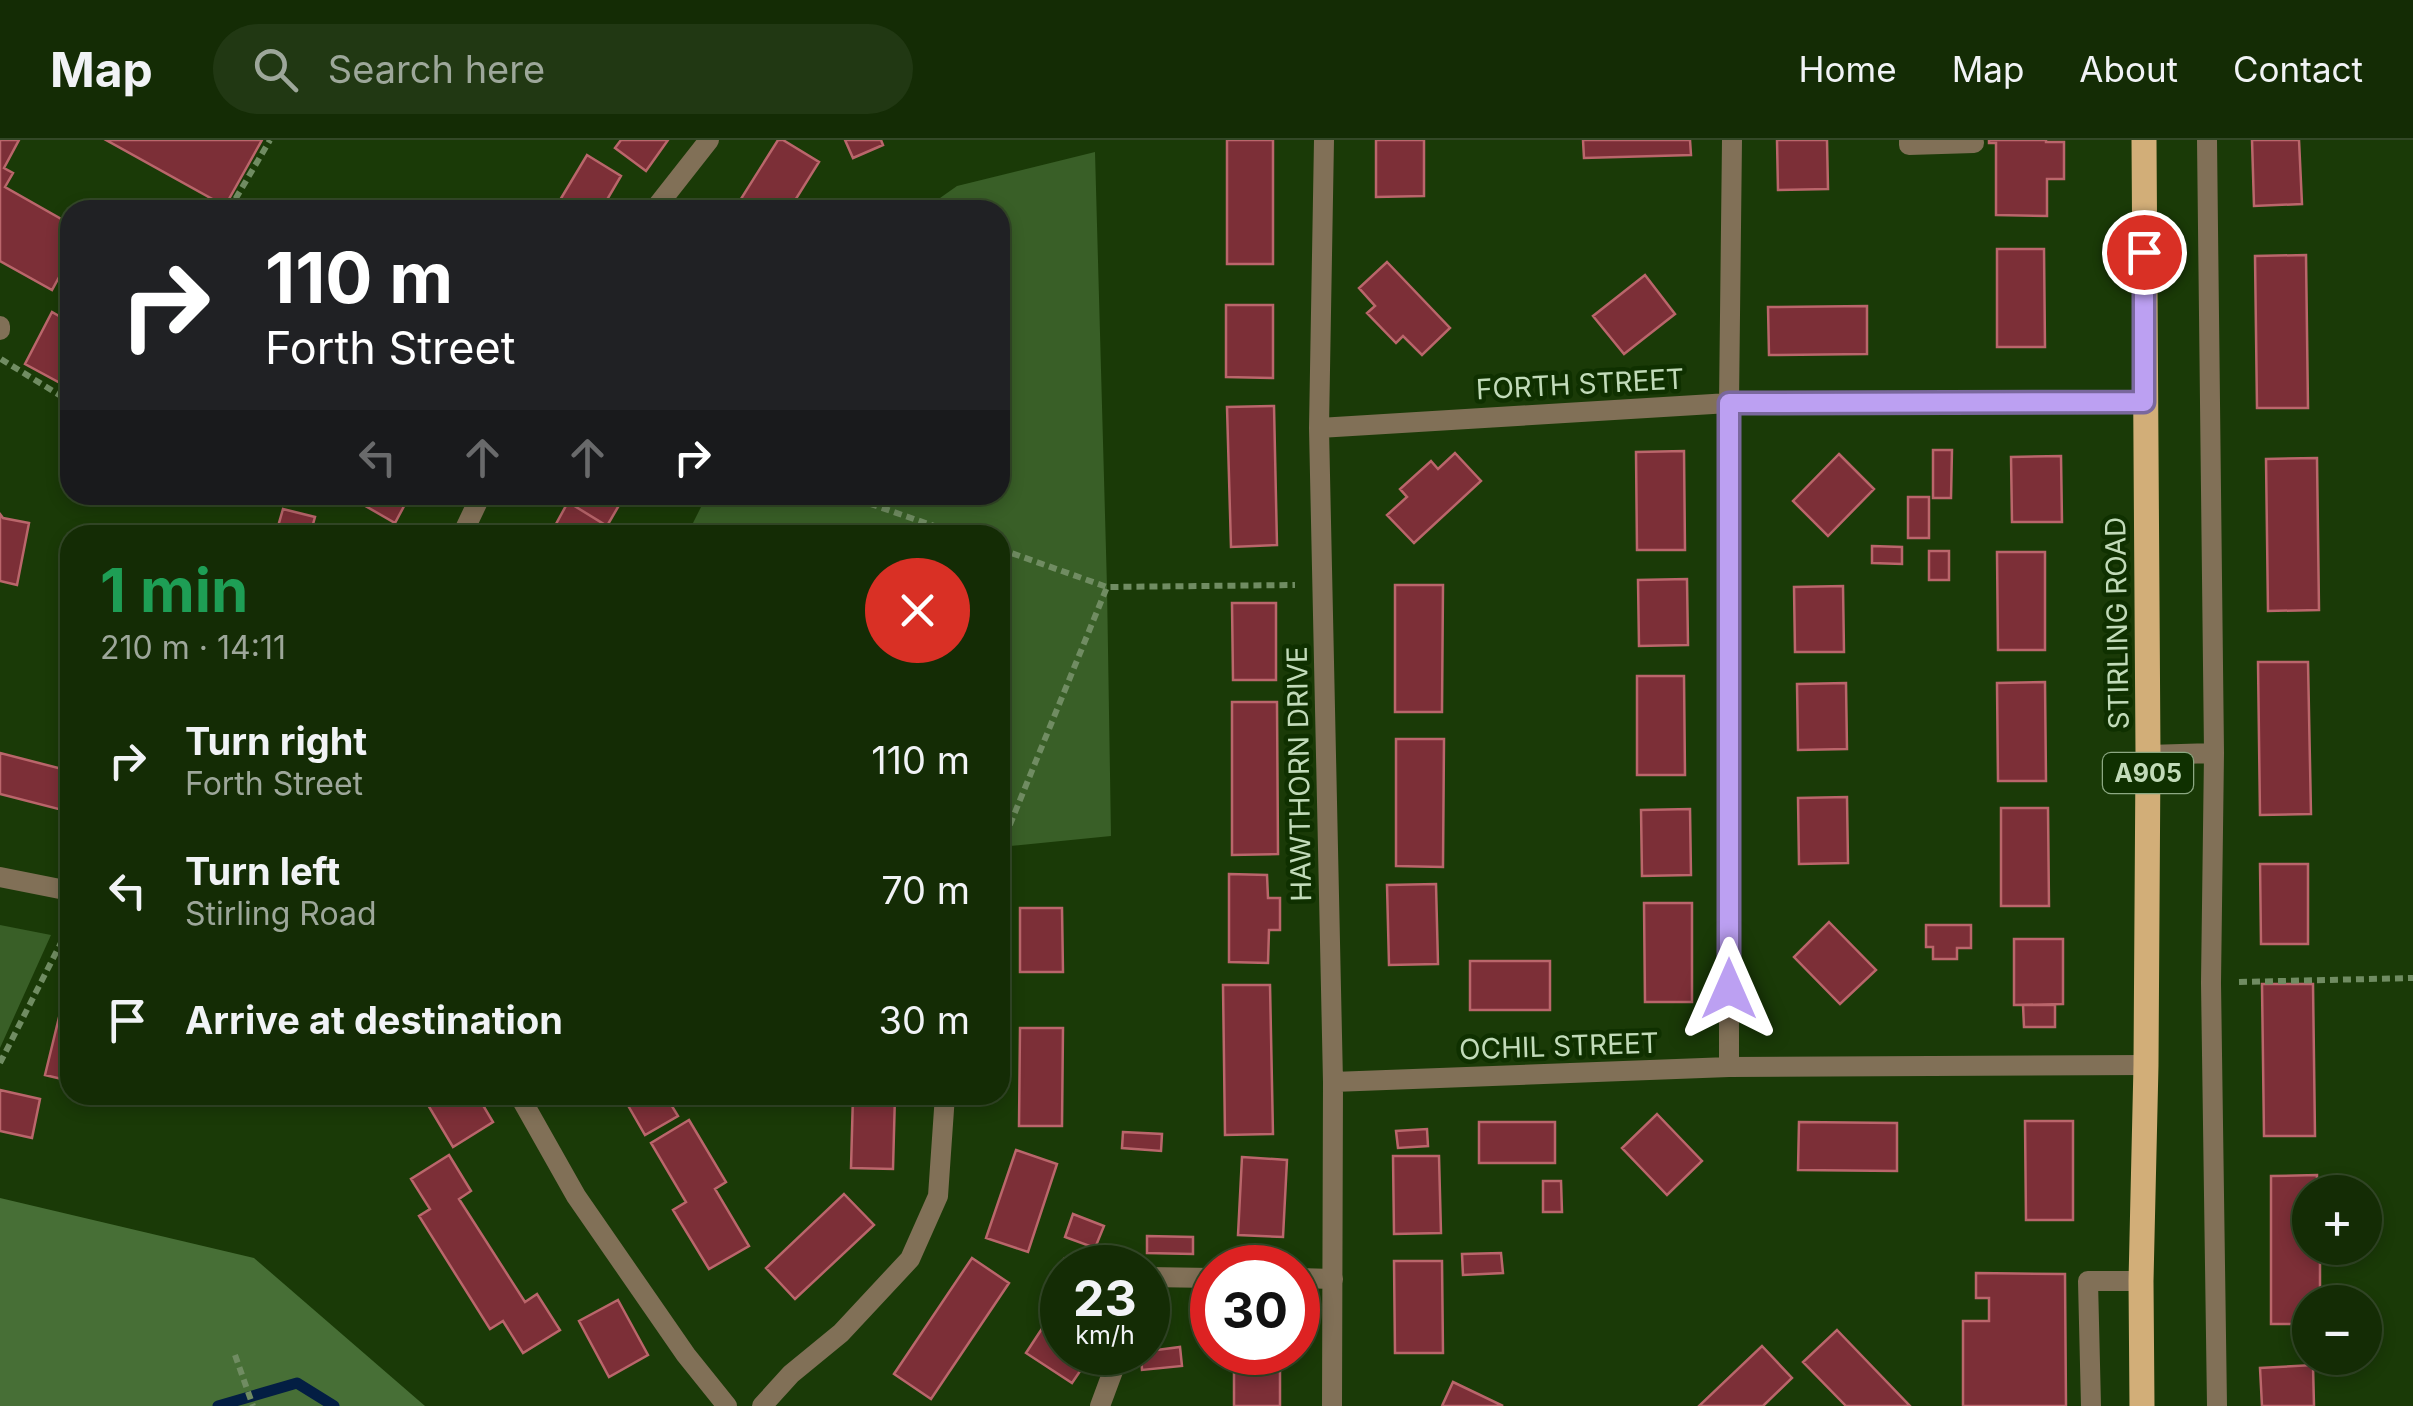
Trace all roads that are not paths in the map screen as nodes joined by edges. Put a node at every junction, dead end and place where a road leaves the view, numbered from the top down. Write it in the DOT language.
graph roads {
  1 [pos="709,140"];
  2 [pos="1324,140"];
  3 [pos="1732,140"];
  4 [pos="1909,140"];
  5 [pos="2144,140"];
  6 [pos="2207,140"];
  7 [pos="1974,143"];
  8 [pos="662,200"];
  9 [pos="2144,402"];
  10 [pos="1729,403"];
  11 [pos="1319,428"];
  12 [pos="2214,753"];
  13 [pos="2148,755"];
  14 [pos="0,878"];
  15 [pos="60,889"];
  16 [pos="2146,1065"];
  17 [pos="1729,1067"];
  18 [pos="1334,1082"];
  19 [pos="525,1105"];
  20 [pos="944,1105"];
  21 [pos="1320,1278"];
  22 [pos="1333,1278"];
  23 [pos="2140,1281"];
  24 [pos="1112,1375"];
  25 [pos="727,1406"];
  26 [pos="762,1406"];
  27 [pos="1100,1406"];
  28 [pos="1332,1406"];
  29 [pos="2091,1406"];
  30 [pos="2142,1406"];
  31 [pos="2217,1406"];
  1 -- 8 [label="street"];
  2 -- 11 [label="street, HAWTHORN DRIVE"];
  3 -- 10 [label="street"];
  4 -- 7 [label="street"];
  5 -- 9 [label="main road, STIRLING ROAD / A905"];
  6 -- 12 [label="street"];
  9 -- 10 [label="street, FORTH STREET"];
  9 -- 13 [label="main road, STIRLING ROAD / A905"];
  10 -- 11 [label="street, FORTH STREET"];
  10 -- 17 [label="street"];
  11 -- 18 [label="street, HAWTHORN DRIVE"];
  12 -- 13 [label="street"];
  12 -- 31 [label="street"];
  13 -- 16 [label="main road, STIRLING ROAD / A905"];
  14 -- 15 [label="street"];
  16 -- 17 [label="street, OCHIL STREET"];
  16 -- 23 [label="main road, STIRLING ROAD / A905"];
  17 -- 18 [label="street, OCHIL STREET"];
  18 -- 22 [label="street, HAWTHORN DRIVE"];
  19 -- 25 [label="street"];
  20 -- 26 [label="street"];
  21 -- 22 [label="street"];
  22 -- 28 [label="street, HAWTHORN DRIVE"];
  23 -- 29 [label="street"];
  23 -- 30 [label="main road, STIRLING ROAD / A905"];
  24 -- 27 [label="street"];
}
